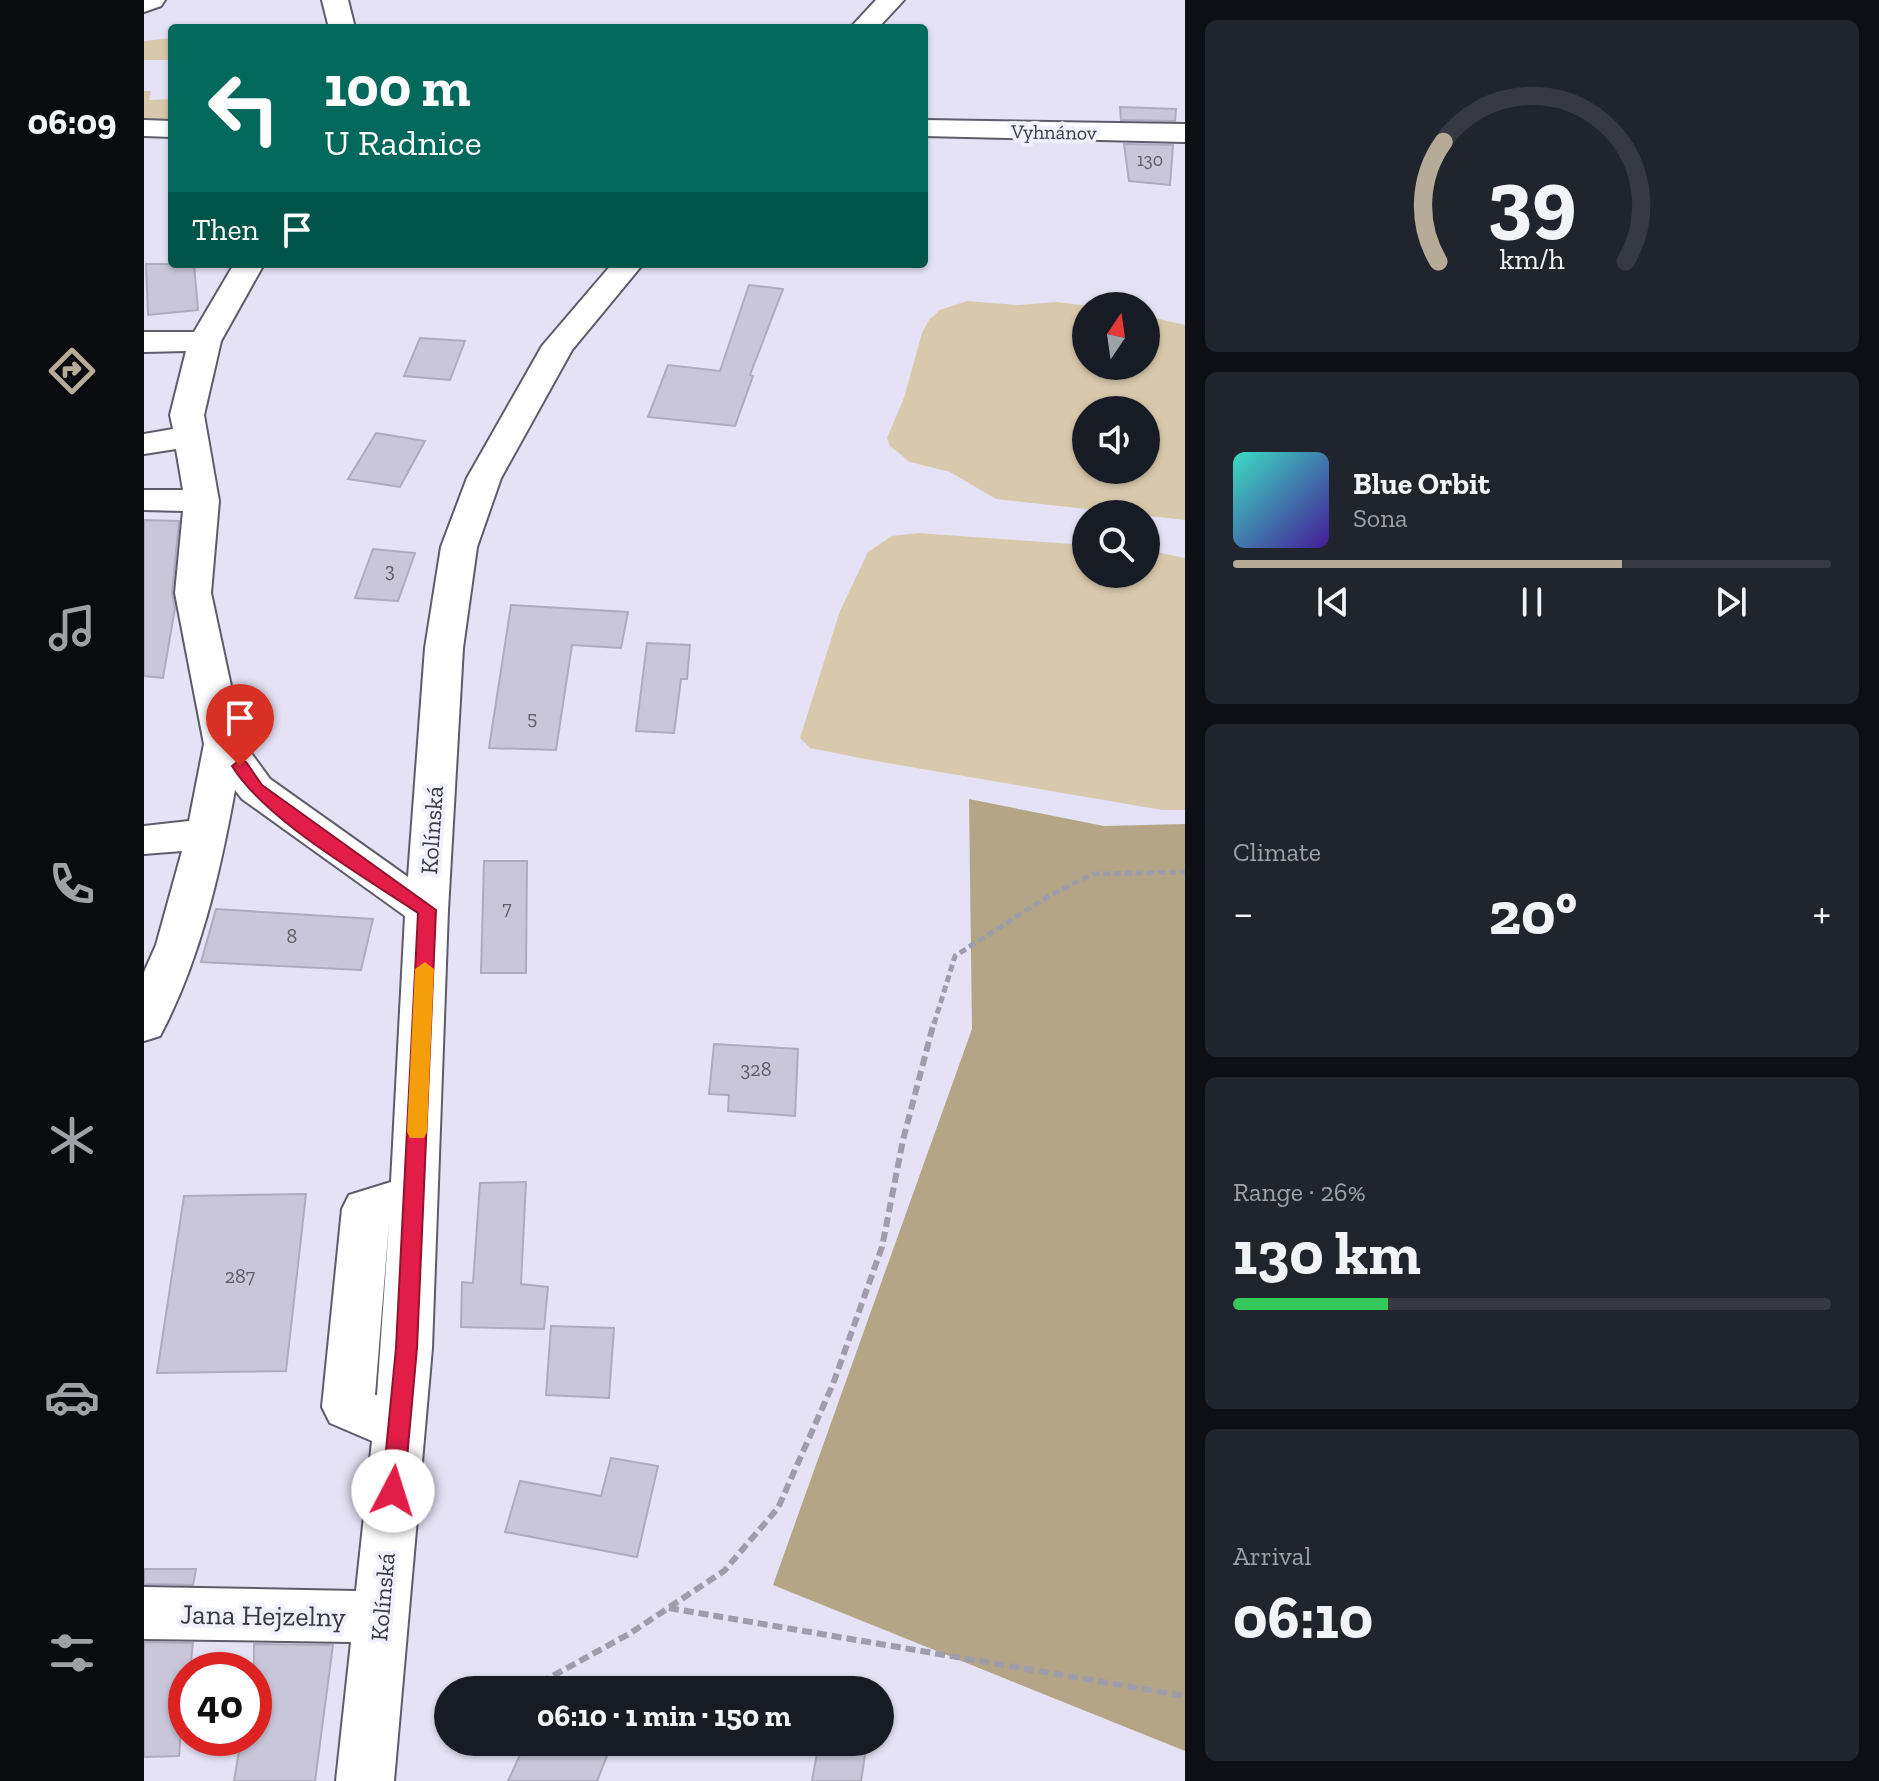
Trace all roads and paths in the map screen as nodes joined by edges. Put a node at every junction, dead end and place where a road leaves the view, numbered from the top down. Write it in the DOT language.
graph roads {
  1 [pos="152,0"];
  2 [pos="335,0"];
  3 [pos="891,0"];
  4 [pos="144,4"];
  5 [pos="341,24"];
  6 [pos="867,24"];
  7 [pos="144,128"];
  8 [pos="928,128"];
  9 [pos="168,129"];
  10 [pos="1185,133"];
  11 [pos="247,268"];
  12 [pos="625,268"];
  13 [pos="205,341"];
  14 [pos="144,342"];
  15 [pos="189,437"];
  16 [pos="144,444"];
  17 [pos="144,500"];
  18 [pos="202,501"];
  19 [pos="224,744"];
  20 [pos="207,834"];
  21 [pos="144,840"];
  22 [pos="1185,872"];
  23 [pos="427,910"];
  24 [pos="144,1024"];
  25 [pos="669,1608"];
  26 [pos="144,1613"];
  27 [pos="381,1617"];
  28 [pos="552,1676"];
  29 [pos="1185,1696"];
  30 [pos="365,1781"];
  1 -- 4 [label="street"];
  2 -- 5 [label="street"];
  3 -- 6 [label="street"];
  7 -- 9 [label="street"];
  8 -- 10 [label="street, Vyhnánov"];
  11 -- 13 [label="street"];
  12 -- 23 [label="street, Kolínská"];
  13 -- 14 [label="street"];
  13 -- 15 [label="street"];
  15 -- 16 [label="street"];
  15 -- 18 [label="street"];
  17 -- 18 [label="street"];
  18 -- 19 [label="street"];
  19 -- 20 [label="street"];
  19 -- 23 [label="street"];
  20 -- 21 [label="street"];
  20 -- 24 [label="street"];
  22 -- 25 [label="path"];
  23 -- 27 [label="street, Kolínská"];
  25 -- 28 [label="path"];
  25 -- 29 [label="path"];
  26 -- 27 [label="street, Jana Hejzelny"];
  27 -- 30 [label="street, Kolínská"];
}
